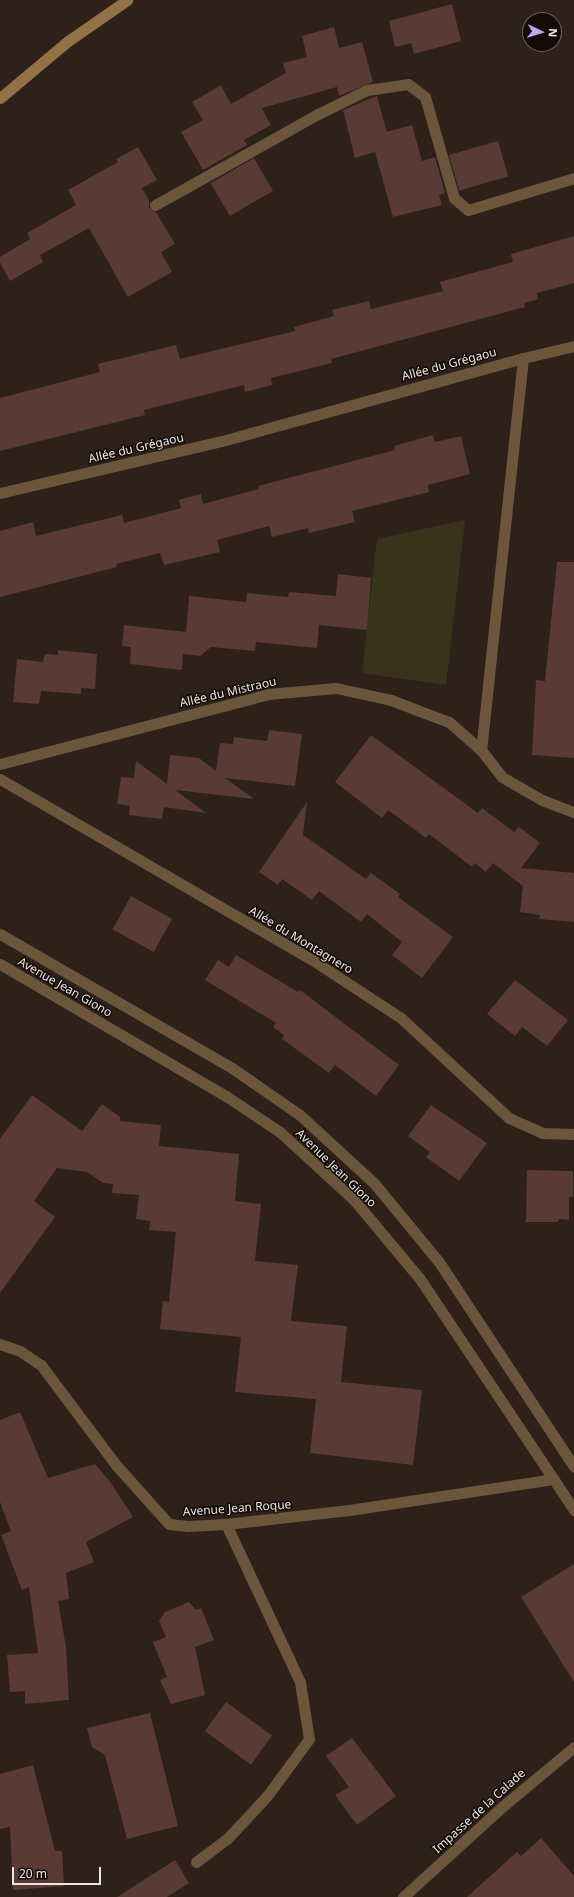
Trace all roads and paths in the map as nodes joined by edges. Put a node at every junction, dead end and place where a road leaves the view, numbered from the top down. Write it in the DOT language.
graph roads {
  1 [pos="127,0"];
  2 [pos="0,98"];
  3 [pos="574,178"];
  4 [pos="155,205"];
  5 [pos="574,346"];
  6 [pos="523,358"];
  7 [pos="0,493"];
  8 [pos="481,750"];
  9 [pos="0,764"];
  10 [pos="0,779"];
  11 [pos="574,812"];
  12 [pos="0,934"];
  13 [pos="0,964"];
  14 [pos="574,1134"];
  15 [pos="0,1344"];
  16 [pos="574,1467"];
  17 [pos="554,1479"];
  18 [pos="574,1510"];
  19 [pos="226,1524"];
  20 [pos="574,1747"];
  21 [pos="196,1862"];
  22 [pos="403,1897"];
  1 -- 2 [label="main road"];
  3 -- 4 [label="street"];
  5 -- 6 [label="street, Allée du Grégaou"];
  6 -- 7 [label="street, Allée du Grégaou"];
  6 -- 8 [label="street"];
  8 -- 9 [label="street, Allée du Mistraou"];
  8 -- 11 [label="street, Allée du Mistraou"];
  10 -- 14 [label="street, Allée du Montagnero"];
  12 -- 16 [label="street, Avenue Jean Giono"];
  13 -- 17 [label="street, Avenue Jean Giono"];
  15 -- 19 [label="street, Avenue Jean Roque"];
  17 -- 18 [label="street, Avenue Jean Giono"];
  17 -- 19 [label="street, Avenue Jean Roque"];
  19 -- 21 [label="street"];
  20 -- 22 [label="street, Impasse de la Calade"];
}
